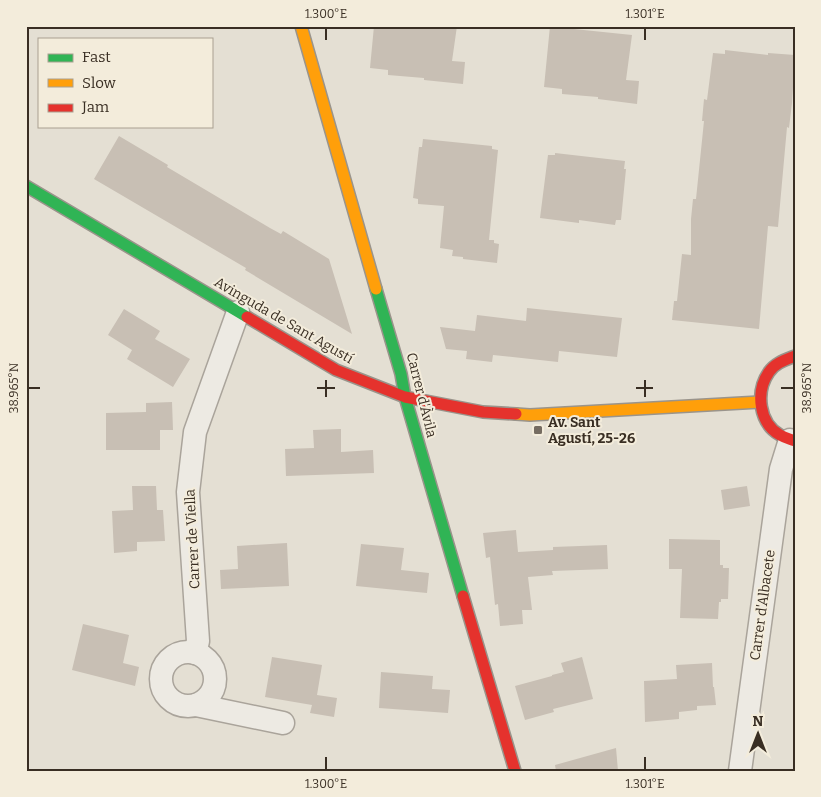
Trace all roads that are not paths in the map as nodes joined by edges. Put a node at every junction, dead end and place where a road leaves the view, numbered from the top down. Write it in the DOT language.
graph roads {
  1 [pos="301,26"];
  2 [pos="26,186"];
  3 [pos="238,312"];
  4 [pos="795,356"];
  5 [pos="405,397"];
  6 [pos="760,402"];
  7 [pos="792,440"];
  8 [pos="195,653"];
  9 [pos="196,705"];
  10 [pos="283,723"];
  11 [pos="515,771"];
  12 [pos="740,771"];
  1 -- 5 [label="street, Carrer d'Àvila"];
  2 -- 3 [label="street, Avinguda de Sant Agustí"];
  3 -- 5 [label="street, Avinguda de Sant Agustí"];
  3 -- 8 [label="street, Carrer de Viella"];
  4 -- 6 [label="street"];
  5 -- 6 [label="street, Avinguda de Sant Agustí"];
  5 -- 11 [label="street, Carrer d'Àvila"];
  6 -- 7 [label="street"];
  7 -- 12 [label="street, Carrer d'Albacete"];
  8 -- 9 [label="street"];
  8 -- 9 [label="street"];
  9 -- 10 [label="street"];
}
